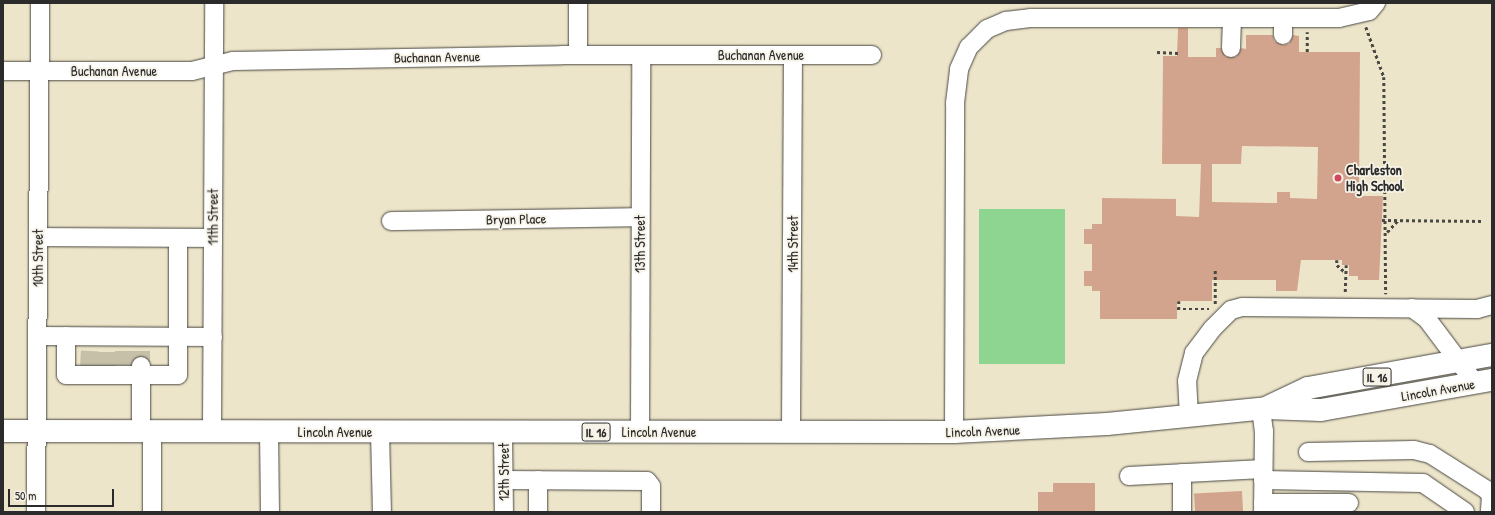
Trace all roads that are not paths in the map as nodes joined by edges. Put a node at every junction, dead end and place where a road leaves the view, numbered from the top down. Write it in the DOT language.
graph roads {
  1 [pos="40,3"];
  2 [pos="214,3"];
  3 [pos="578,3"];
  4 [pos="1376,3"];
  5 [pos="1146,10"];
  6 [pos="1232,18"];
  7 [pos="1231,48"];
  8 [pos="578,55"];
  9 [pos="641,55"];
  10 [pos="793,55"];
  11 [pos="872,55"];
  12 [pos="213,64"];
  13 [pos="3,71"];
  14 [pos="39,71"];
  15 [pos="640,217"];
  16 [pos="391,221"];
  17 [pos="38,237"];
  18 [pos="178,238"];
  19 [pos="213,238"];
  20 [pos="1492,305"];
  21 [pos="1412,308"];
  22 [pos="37,336"];
  23 [pos="66,336"];
  24 [pos="178,337"];
  25 [pos="213,337"];
  26 [pos="1492,355"];
  27 [pos="115,357"];
  28 [pos="1459,361"];
  29 [pos="1484,382"];
  30 [pos="1263,408"];
  31 [pos="1189,416"];
  32 [pos="3,431"];
  33 [pos="36,431"];
  34 [pos="147,431"];
  35 [pos="212,431"];
  36 [pos="269,431"];
  37 [pos="380,432"];
  38 [pos="503,432"];
  39 [pos="640,432"];
  40 [pos="791,432"];
  41 [pos="954,432"];
  42 [pos="1308,452"];
  43 [pos="1433,456"];
  44 [pos="1182,473"];
  45 [pos="1263,475"];
  46 [pos="1129,476"];
  47 [pos="504,480"];
  48 [pos="538,480"];
  49 [pos="1423,484"];
  50 [pos="1349,503"];
  51 [pos="1263,507"];
  52 [pos="1491,508"];
  53 [pos="36,512"];
  54 [pos="152,512"];
  55 [pos="270,512"];
  56 [pos="382,512"];
  57 [pos="504,512"];
  58 [pos="538,512"];
  59 [pos="652,512"];
  60 [pos="1182,512"];
  61 [pos="1465,512"];
  1 -- 14 [label="street, 10th Street"];
  2 -- 12 [label="street, 11th Street"];
  3 -- 8 [label="street"];
  4 -- 6 [label="street"];
  5 -- 6 [label="street"];
  5 -- 41 [label="street"];
  6 -- 7 [label="street"];
  8 -- 9 [label="street, Buchanan Avenue"];
  8 -- 12 [label="street, Buchanan Avenue"];
  9 -- 10 [label="street, Buchanan Avenue"];
  9 -- 15 [label="street, 13th Street"];
  10 -- 11 [label="street, Buchanan Avenue"];
  10 -- 40 [label="street, 14th Street"];
  12 -- 14 [label="street, Buchanan Avenue"];
  12 -- 19 [label="street, 11th Street"];
  13 -- 14 [label="street, Buchanan Avenue"];
  14 -- 17 [label="street, 10th Street"];
  15 -- 16 [label="street, Bryan Place"];
  15 -- 39 [label="street, 13th Street"];
  17 -- 18 [label="street"];
  17 -- 22 [label="street, 10th Street"];
  18 -- 19 [label="street"];
  18 -- 24 [label="street"];
  19 -- 25 [label="street, 11th Street"];
  20 -- 21 [label="street"];
  21 -- 28 [label="street"];
  21 -- 31 [label="street"];
  22 -- 23 [label="street"];
  22 -- 33 [label="street, 10th Street"];
  23 -- 27 [label="street"];
  23 -- 27 [label="street"];
  24 -- 25 [label="street"];
  24 -- 27 [label="street"];
  24 -- 27 [label="street"];
  25 -- 35 [label="street, 11th Street"];
  26 -- 28 [label="main road, Lincoln Avenue / IL 16"];
  27 -- 34 [label="street"];
  28 -- 29 [label="street"];
  28 -- 30 [label="main road, Lincoln Avenue / IL 16"];
  29 -- 30 [label="main road, Lincoln Avenue / IL 16"];
  30 -- 31 [label="main road, Lincoln Avenue / IL 16"];
  30 -- 45 [label="street"];
  31 -- 41 [label="main road, Lincoln Avenue / IL 16"];
  32 -- 33 [label="main road, Lincoln Avenue / IL 16"];
  33 -- 34 [label="main road, Lincoln Avenue / IL 16"];
  33 -- 53 [label="street, 10th Street"];
  34 -- 35 [label="main road, Lincoln Avenue / IL 16"];
  34 -- 54 [label="street"];
  35 -- 36 [label="main road, Lincoln Avenue / IL 16"];
  36 -- 37 [label="main road, Lincoln Avenue / IL 16"];
  36 -- 55 [label="street"];
  37 -- 38 [label="main road, Lincoln Avenue / IL 16"];
  37 -- 56 [label="street"];
  38 -- 39 [label="main road, Lincoln Avenue / IL 16"];
  38 -- 47 [label="street, 12th Street"];
  39 -- 40 [label="main road, Lincoln Avenue / IL 16"];
  40 -- 41 [label="main road, Lincoln Avenue / IL 16"];
  42 -- 43 [label="street"];
  43 -- 49 [label="street"];
  43 -- 52 [label="street"];
  44 -- 45 [label="street"];
  44 -- 46 [label="street"];
  44 -- 60 [label="street"];
  45 -- 49 [label="street"];
  45 -- 51 [label="street"];
  47 -- 48 [label="street"];
  47 -- 57 [label="street, 12th Street"];
  48 -- 58 [label="street"];
  48 -- 59 [label="street"];
  49 -- 61 [label="street"];
  50 -- 51 [label="street"];
}
